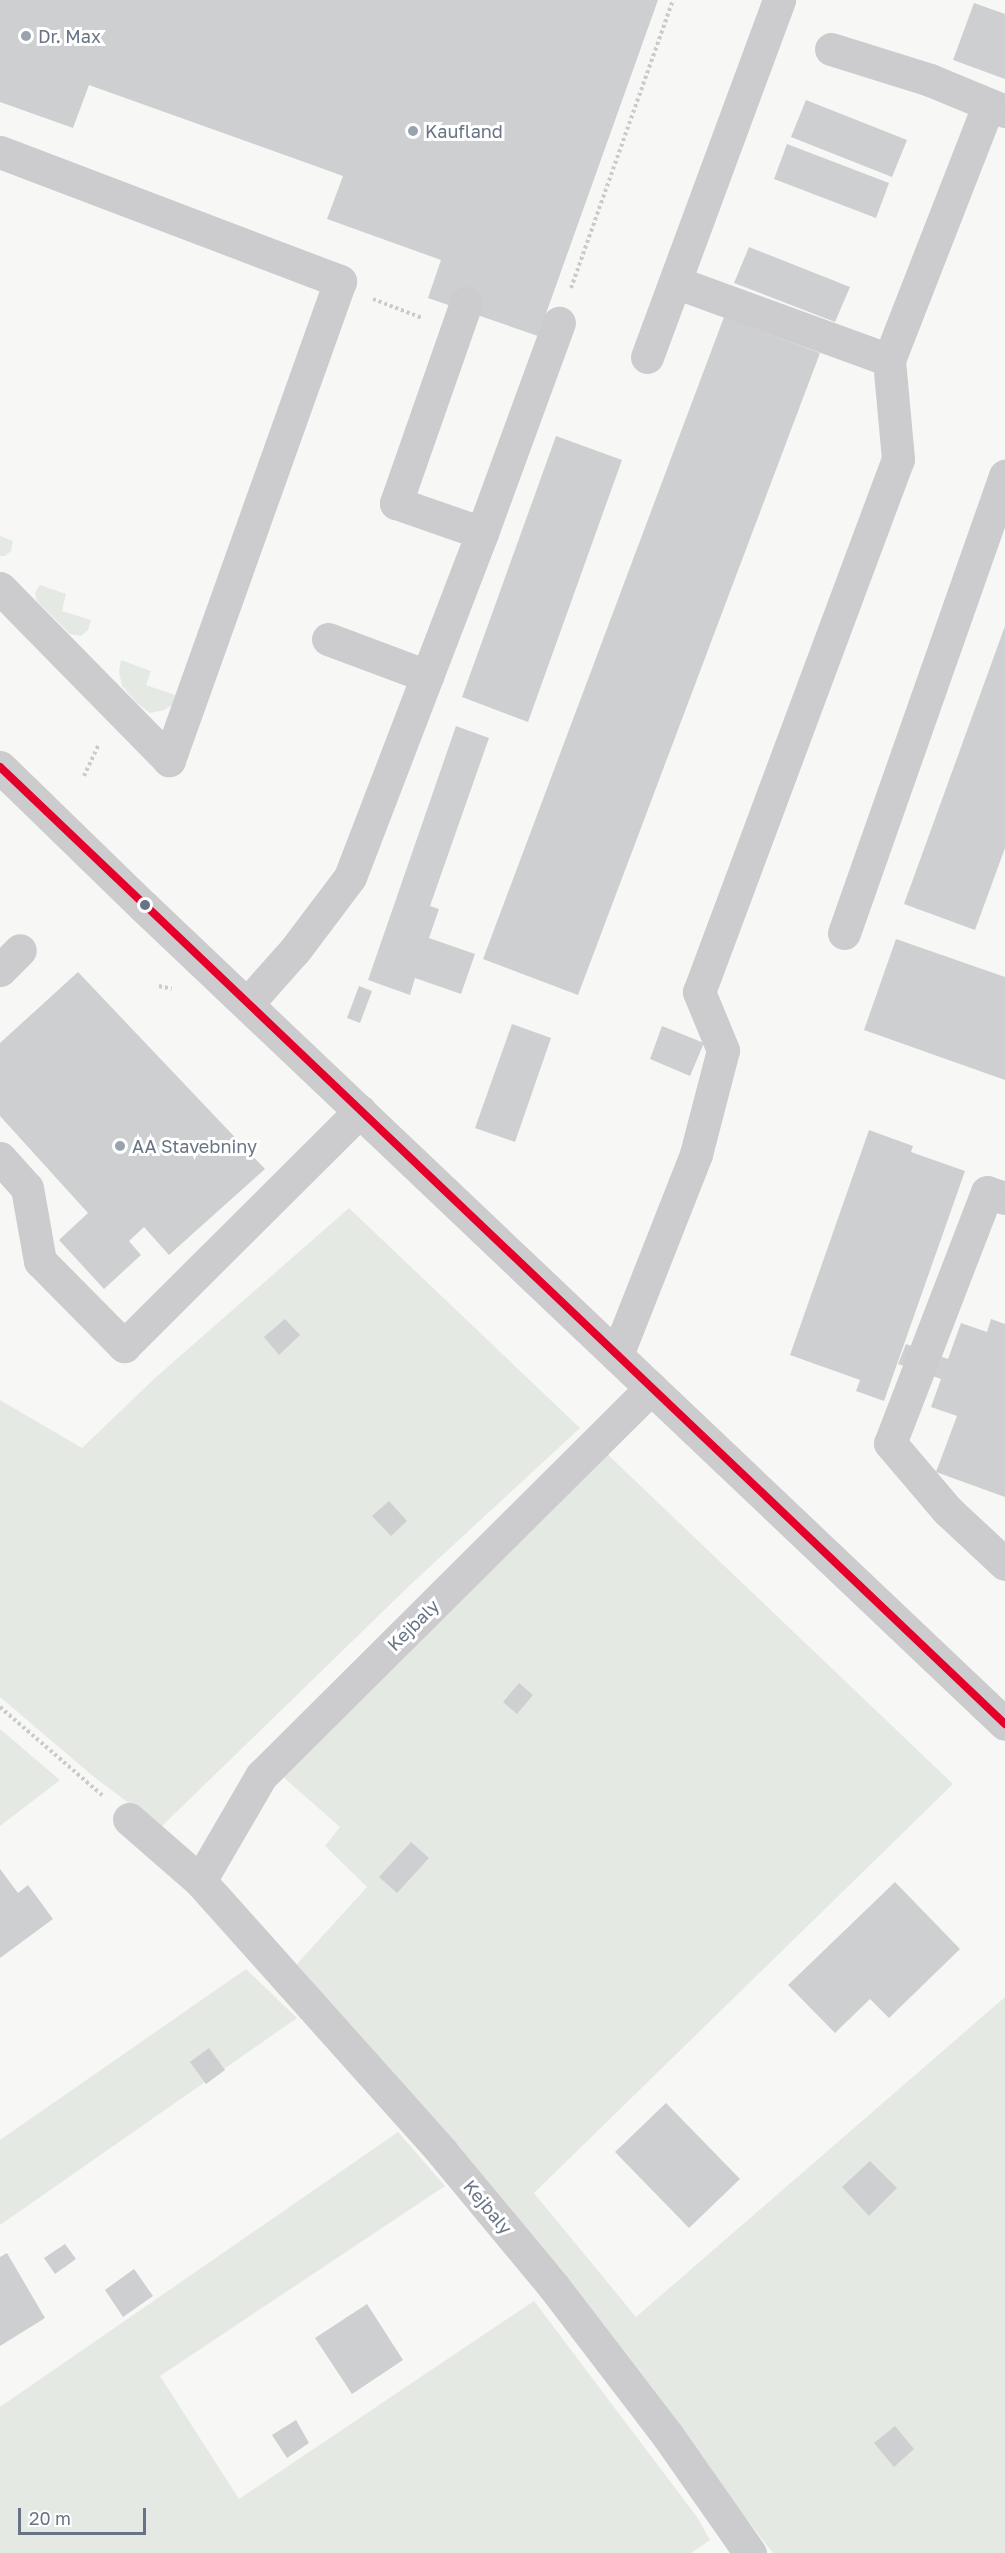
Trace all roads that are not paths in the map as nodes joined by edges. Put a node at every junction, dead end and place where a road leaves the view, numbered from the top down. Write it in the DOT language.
graph roads {
  1 [pos="779,0"];
  2 [pos="831,49"];
  3 [pos="997,109"];
  4 [pos="0,152"];
  5 [pos="675,282"];
  6 [pos="466,303"];
  7 [pos="559,323"];
  8 [pos="647,357"];
  9 [pos="889,360"];
  10 [pos="1005,476"];
  11 [pos="482,533"];
  12 [pos="0,588"];
  13 [pos="328,639"];
  14 [pos="427,676"];
  15 [pos="0,767"];
  16 [pos="844,933"];
  17 [pos="247,1004"];
  18 [pos="360,1111"];
  19 [pos="0,1158"];
  20 [pos="1005,1198"];
  21 [pos="617,1355"];
  22 [pos="651,1388"];
  23 [pos="1005,1564"];
  24 [pos="1005,1724"];
  25 [pos="129,1819"];
  26 [pos="200,1881"];
  27 [pos="750,2553"];
  1 -- 5 [label="street"];
  2 -- 3 [label="street"];
  3 -- 9 [label="street"];
  4 -- 12 [label="street"];
  5 -- 8 [label="street"];
  5 -- 9 [label="street"];
  6 -- 11 [label="street"];
  7 -- 11 [label="street"];
  9 -- 21 [label="street"];
  10 -- 16 [label="street"];
  11 -- 14 [label="street"];
  13 -- 14 [label="street"];
  14 -- 17 [label="street"];
  15 -- 17 [label="street"];
  17 -- 18 [label="street"];
  18 -- 19 [label="street"];
  18 -- 21 [label="street"];
  20 -- 23 [label="street"];
  21 -- 22 [label="street"];
  22 -- 24 [label="street"];
  22 -- 26 [label="street, Kejbaly"];
  25 -- 26 [label="street, Kejbaly"];
  26 -- 27 [label="street, Kejbaly"];
}
